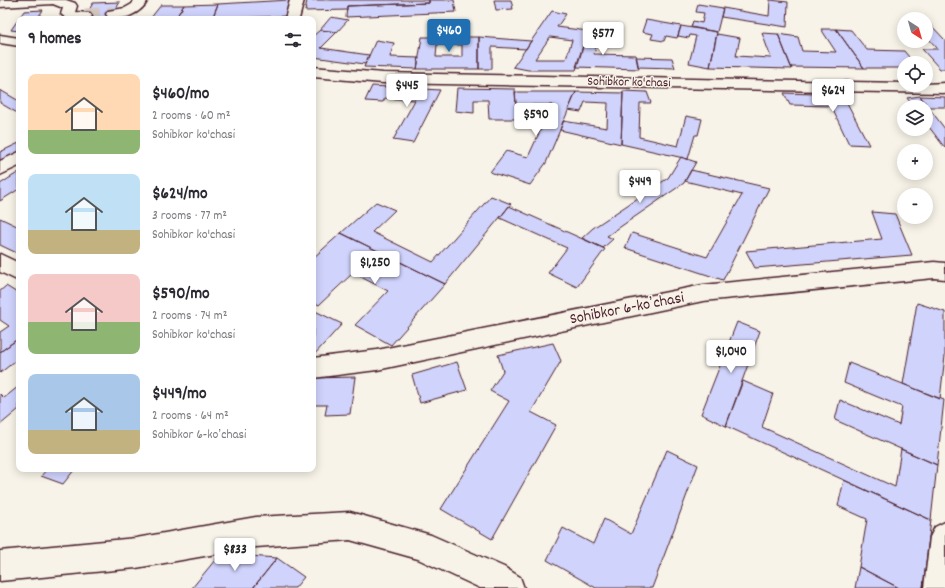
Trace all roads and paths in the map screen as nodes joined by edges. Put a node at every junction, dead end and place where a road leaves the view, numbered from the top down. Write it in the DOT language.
graph roads {
  1 [pos="55,0"];
  2 [pos="141,0"];
  3 [pos="297,0"];
  4 [pos="0,3"];
  5 [pos="113,14"];
  6 [pos="85,16"];
  7 [pos="293,16"];
  8 [pos="0,39"];
  9 [pos="16,42"];
  10 [pos="316,72"];
  11 [pos="945,88"];
  12 [pos="16,160"];
  13 [pos="0,169"];
  14 [pos="0,262"];
  15 [pos="16,271"];
  16 [pos="941,273"];
  17 [pos="316,368"];
  18 [pos="945,537"];
  19 [pos="0,566"];
  20 [pos="496,585"];
  21 [pos="939,588"];
  1 -- 4 [label="street"];
  1 -- 6 [label="street"];
  2 -- 5 [label="street"];
  3 -- 7 [label="street"];
  8 -- 9 [label="street"];
  10 -- 11 [label="street, Sohibkor ko'chasi"];
  12 -- 13 [label="street"];
  14 -- 15 [label="street"];
  16 -- 17 [label="street, Sohibkor 6-koʼchasi"];
  18 -- 21 [label="street"];
  19 -- 20 [label="street"];
}
